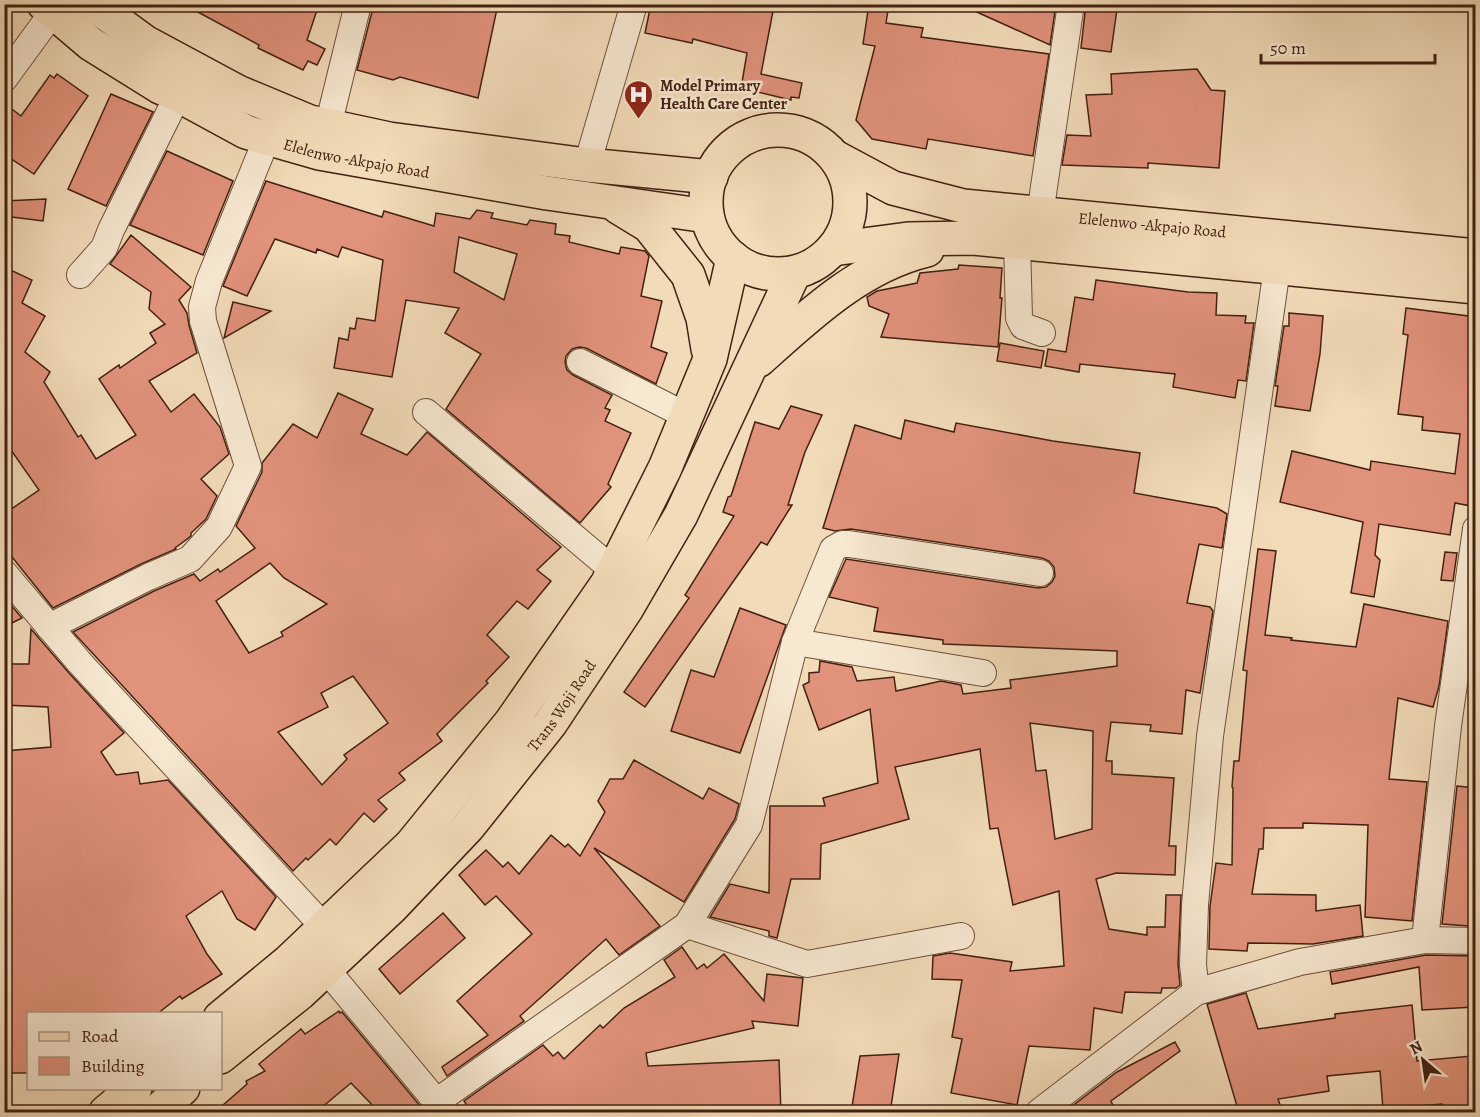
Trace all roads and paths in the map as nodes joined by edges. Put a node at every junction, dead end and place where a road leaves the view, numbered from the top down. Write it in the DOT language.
graph roads {
  1 [pos="93,4"];
  2 [pos="358,4"];
  3 [pos="634,4"];
  4 [pos="1071,4"];
  5 [pos="48,8"];
  6 [pos="4,79"];
  7 [pos="178,95"];
  8 [pos="328,126"];
  9 [pos="267,138"];
  10 [pos="837,158"];
  11 [pos="587,165"];
  12 [pos="711,177"];
  13 [pos="611,203"];
  14 [pos="1040,214"];
  15 [pos="706,216"];
  16 [pos="974,238"];
  17 [pos="1017,243"];
  18 [pos="833,249"];
  19 [pos="1476,256"];
  20 [pos="733,258"];
  21 [pos="1277,268"];
  22 [pos="794,273"];
  23 [pos="80,275"];
  24 [pos="1476,287"];
  25 [pos="1042,333"];
  26 [pos="710,359"];
  27 [pos="580,362"];
  28 [pos="747,372"];
  29 [pos="426,412"];
  30 [pos="687,416"];
  31 [pos="1476,529"];
  32 [pos="613,570"];
  33 [pos="4,573"];
  34 [pos="1040,573"];
  35 [pos="49,627"];
  36 [pos="795,642"];
  37 [pos="983,673"];
  38 [pos="687,925"];
  39 [pos="324,927"];
  40 [pos="961,936"];
  41 [pos="1425,940"];
  42 [pos="1475,944"];
  43 [pos="326,969"];
  44 [pos="1196,992"];
  45 [pos="222,1016"];
  46 [pos="222,1055"];
  47 [pos="134,1090"];
  48 [pos="182,1090"];
  49 [pos="440,1108"];
  50 [pos="106,1113"];
  51 [pos="156,1113"];
  52 [pos="1039,1113"];
  1 -- 8 [label="main road, Elelenwo -Akpajo Road"];
  2 -- 8 [label="street"];
  3 -- 11 [label="street"];
  4 -- 14 [label="street"];
  5 -- 6 [label="street"];
  5 -- 7 [label="main road, Elelenwo -Akpajo Road"];
  7 -- 9 [label="main road, Elelenwo -Akpajo Road"];
  7 -- 23 [label="street"];
  8 -- 11 [label="main road, Elelenwo -Akpajo Road"];
  9 -- 13 [label="main road, Elelenwo -Akpajo Road"];
  9 -- 35 [label="street"];
  10 -- 12 [label="main road"];
  10 -- 14 [label="main road, Elelenwo -Akpajo Road"];
  10 -- 18 [label="main road"];
  11 -- 12 [label="main road, Elelenwo -Akpajo Road"];
  12 -- 15 [label="main road"];
  13 -- 15 [label="main road, Elelenwo -Akpajo Road"];
  13 -- 26 [label="main road"];
  14 -- 19 [label="main road, Elelenwo -Akpajo Road"];
  15 -- 20 [label="main road"];
  16 -- 17 [label="main road, Elelenwo -Akpajo Road"];
  16 -- 18 [label="main road, Elelenwo -Akpajo Road"];
  16 -- 28 [label="main road"];
  17 -- 21 [label="main road, Elelenwo -Akpajo Road"];
  17 -- 25 [label="street"];
  18 -- 22 [label="main road"];
  20 -- 22 [label="main road"];
  20 -- 26 [label="main road, Trans Woji Road"];
  21 -- 24 [label="main road, Elelenwo -Akpajo Road"];
  21 -- 44 [label="street"];
  22 -- 28 [label="main road, Trans Woji Road"];
  26 -- 30 [label="main road, Trans Woji Road"];
  27 -- 30 [label="street"];
  28 -- 43 [label="main road, Trans Woji Road"];
  29 -- 32 [label="street"];
  30 -- 32 [label="main road, Trans Woji Road"];
  31 -- 41 [label="street"];
  32 -- 39 [label="main road, Trans Woji Road"];
  33 -- 35 [label="street"];
  34 -- 36 [label="street"];
  35 -- 39 [label="street"];
  36 -- 37 [label="street"];
  36 -- 38 [label="street"];
  38 -- 40 [label="street"];
  38 -- 49 [label="street"];
  39 -- 45 [label="main road, Trans Woji Road"];
  41 -- 42 [label="street"];
  41 -- 44 [label="street"];
  43 -- 46 [label="main road, Trans Woji Road"];
  43 -- 49 [label="street"];
  44 -- 52 [label="street"];
  47 -- 50 [label="main road"];
  48 -- 51 [label="main road"];
}
